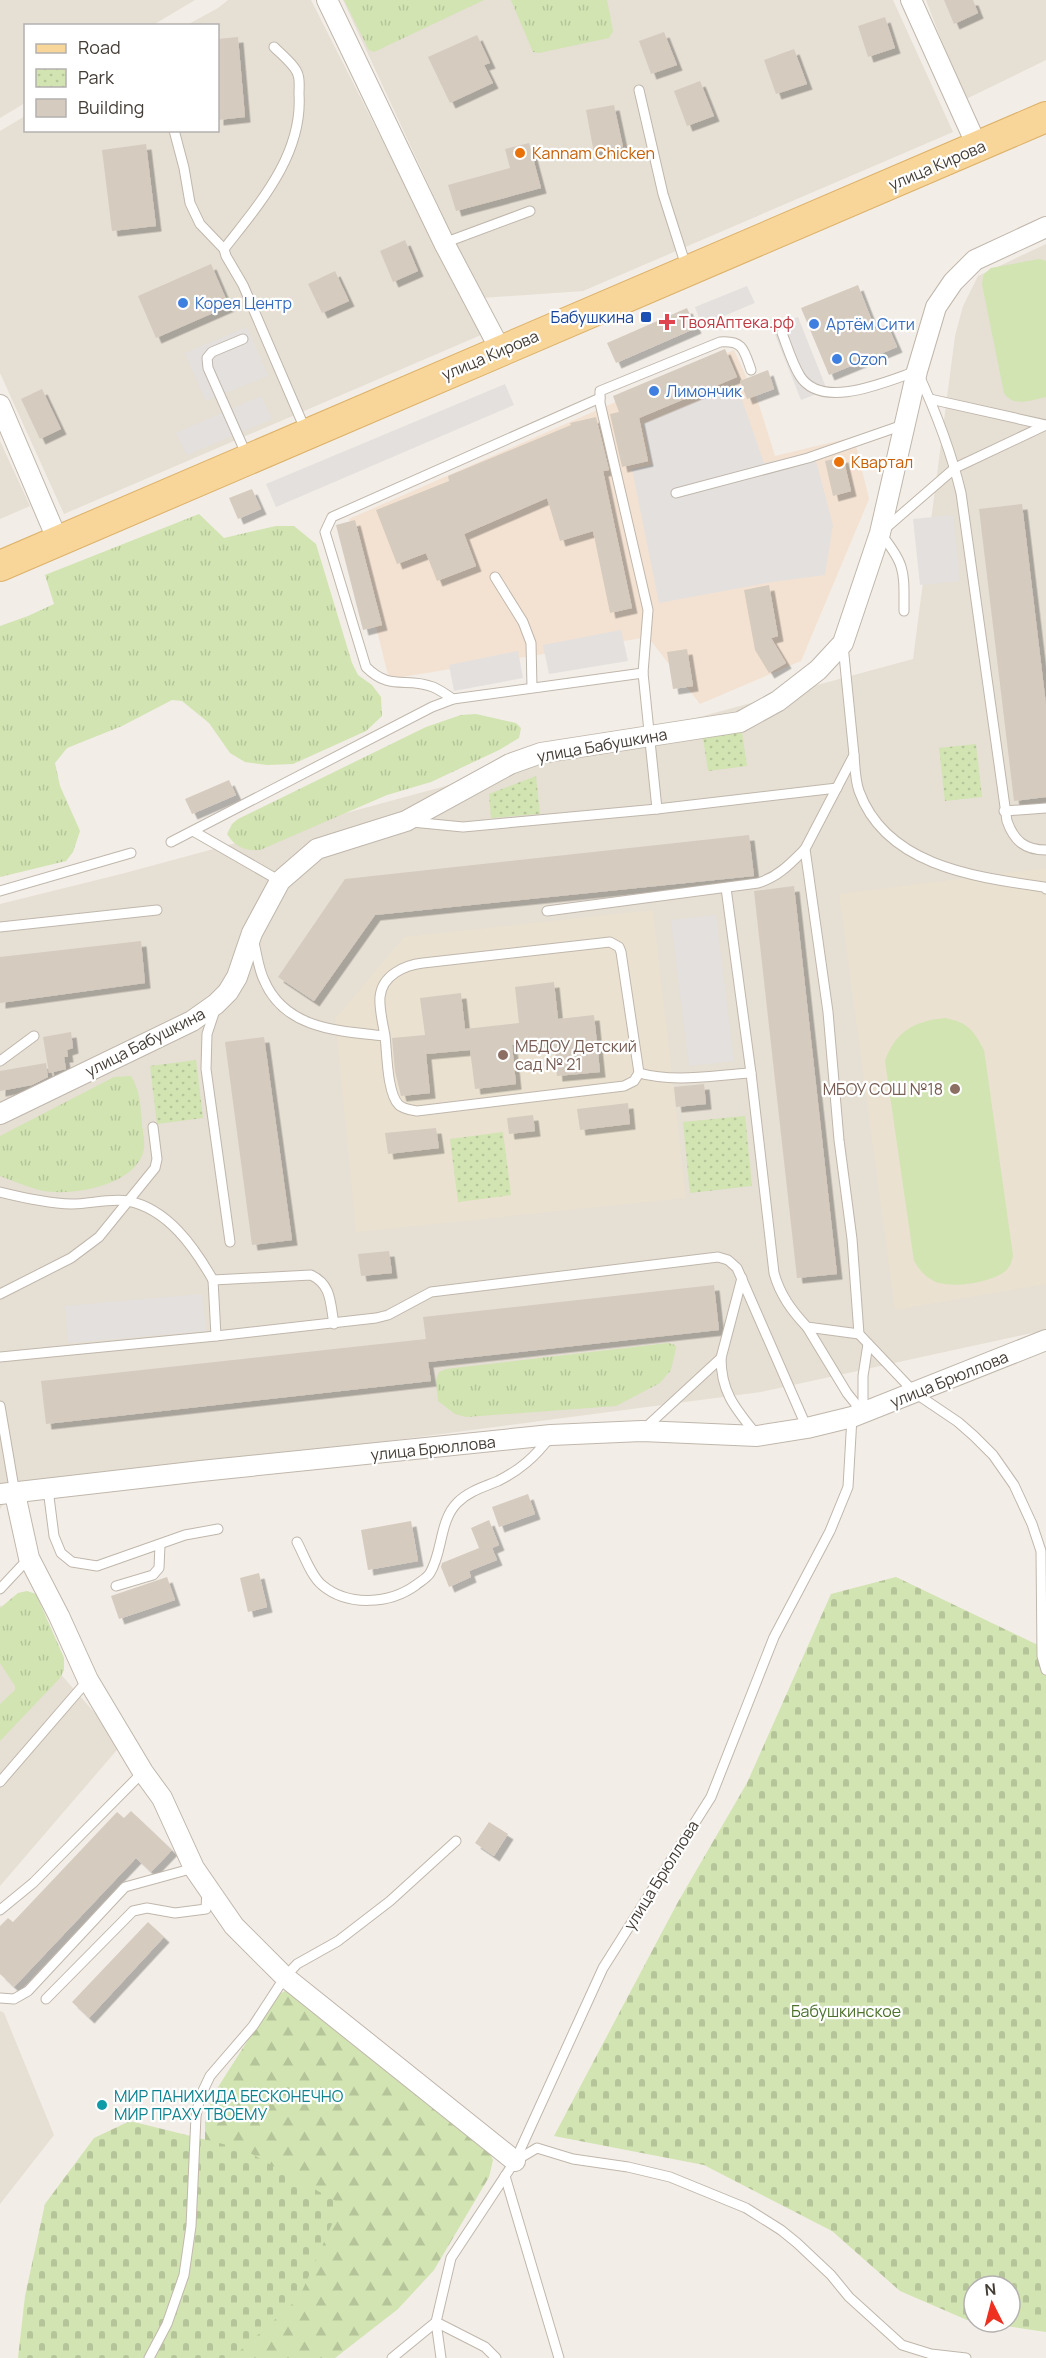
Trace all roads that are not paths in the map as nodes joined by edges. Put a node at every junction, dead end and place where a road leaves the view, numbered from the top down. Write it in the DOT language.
graph roads {
  1 [pos="327,0"];
  2 [pos="911,0"];
  3 [pos="274,47"];
  4 [pos="639,90"];
  5 [pos="1046,117"];
  6 [pos="175,132"];
  7 [pos="978,148"];
  8 [pos="530,211"];
  9 [pos="1046,227"];
  10 [pos="444,243"];
  11 [pos="224,249"];
  12 [pos="688,271"];
  13 [pos="782,333"];
  14 [pos="243,339"];
  15 [pos="501,351"];
  16 [pos="751,370"];
  17 [pos="916,371"];
  18 [pos="600,398"];
  19 [pos="930,399"];
  20 [pos="0,405"];
  21 [pos="905,424"];
  22 [pos="1046,425"];
  23 [pos="307,434"];
  24 [pos="248,458"];
  25 [pos="955,468"];
  26 [pos="676,493"];
  27 [pos="880,533"];
  28 [pos="58,541"];
  29 [pos="0,566"];
  30 [pos="495,577"];
  31 [pos="904,611"];
  32 [pos="843,643"];
  33 [pos="643,673"];
  34 [pos="532,687"];
  35 [pos="453,699"];
  36 [pos="648,736"];
  37 [pos="854,755"];
  38 [pos="837,788"];
  39 [pos="1046,808"];
  40 [pos="657,809"];
  41 [pos="1004,811"];
  42 [pos="406,821"];
  43 [pos="193,831"];
  44 [pos="171,842"];
  45 [pos="805,849"];
  46 [pos="1046,850"];
  47 [pos="132,853"];
  48 [pos="280,881"];
  49 [pos="726,888"];
  50 [pos="1046,889"];
  51 [pos="0,891"];
  52 [pos="157,910"];
  53 [pos="547,911"];
  54 [pos="0,927"];
  55 [pos="252,933"];
  56 [pos="216,1004"];
  57 [pos="34,1036"];
  58 [pos="385,1036"];
  59 [pos="0,1061"];
  60 [pos="639,1072"];
  61 [pos="751,1072"];
  62 [pos="0,1114"];
  63 [pos="153,1127"];
  64 [pos="0,1192"];
  65 [pos="127,1201"];
  66 [pos="230,1242"];
  67 [pos="742,1278"];
  68 [pos="213,1280"];
  69 [pos="0,1294"];
  70 [pos="334,1324"];
  71 [pos="807,1327"];
  72 [pos="859,1334"];
  73 [pos="216,1336"];
  74 [pos="1045,1341"];
  75 [pos="868,1344"];
  76 [pos="0,1357"];
  77 [pos="721,1358"];
  78 [pos="915,1393"];
  79 [pos="0,1406"];
  80 [pos="858,1415"];
  81 [pos="807,1428"];
  82 [pos="642,1431"];
  83 [pos="551,1435"];
  84 [pos="757,1436"];
  85 [pos="48,1489"];
  86 [pos="7,1494"];
  87 [pos="219,1529"];
  88 [pos="297,1542"];
  89 [pos="160,1545"];
  90 [pos="1043,1552"];
  91 [pos="29,1558"];
  92 [pos="116,1586"];
  93 [pos="0,1589"];
  94 [pos="1046,1670"];
  95 [pos="88,1680"];
  96 [pos="143,1772"];
  97 [pos="0,1782"];
  98 [pos="456,1841"];
  99 [pos="194,1868"];
  100 [pos="207,1889"];
  101 [pos="0,1910"];
  102 [pos="285,1977"];
  103 [pos="0,1998"];
  104 [pos="46,1999"];
  105 [pos="510,2168"];
  106 [pos="436,2322"];
  107 [pos="149,2358"];
  108 [pos="392,2358"];
  109 [pos="441,2358"];
  110 [pos="496,2358"];
  111 [pos="559,2358"];
  112 [pos="966,2358"];
  1 -- 10 [label="street"];
  2 -- 7 [label="street"];
  3 -- 11 [label="lane"];
  4 -- 12 [label="lane"];
  5 -- 7 [label="main road, улица Кирова"];
  6 -- 11 [label="lane"];
  7 -- 12 [label="main road, улица Кирова"];
  8 -- 10 [label="lane"];
  9 -- 17 [label="street"];
  10 -- 15 [label="street"];
  11 -- 23 [label="lane"];
  12 -- 15 [label="main road, улица Кирова"];
  13 -- 17 [label="lane"];
  14 -- 24 [label="lane"];
  15 -- 23 [label="main road, улица Кирова"];
  16 -- 18 [label="lane"];
  17 -- 19 [label="lane"];
  17 -- 21 [label="street"];
  18 -- 33 [label="lane"];
  18 -- 35 [label="lane"];
  19 -- 22 [label="lane"];
  19 -- 25 [label="lane"];
  20 -- 28 [label="street"];
  21 -- 26 [label="lane"];
  21 -- 27 [label="street"];
  22 -- 25 [label="lane"];
  23 -- 24 [label="main road, улица Кирова"];
  24 -- 28 [label="main road, улица Кирова"];
  25 -- 27 [label="lane"];
  25 -- 41 [label="lane"];
  27 -- 31 [label="lane"];
  27 -- 32 [label="street"];
  28 -- 29 [label="main road, улица Кирова"];
  30 -- 34 [label="lane"];
  32 -- 36 [label="street, улица Бабушкина"];
  32 -- 37 [label="lane"];
  33 -- 34 [label="lane"];
  33 -- 36 [label="lane"];
  34 -- 35 [label="lane"];
  35 -- 43 [label="lane"];
  36 -- 40 [label="lane"];
  36 -- 42 [label="street, улица Бабушкина"];
  37 -- 38 [label="lane"];
  37 -- 50 [label="lane"];
  38 -- 40 [label="lane"];
  38 -- 45 [label="lane"];
  39 -- 41 [label="lane"];
  40 -- 42 [label="lane"];
  41 -- 46 [label="lane"];
  42 -- 48 [label="street, улица Бабушкина"];
  43 -- 44 [label="lane"];
  43 -- 48 [label="lane"];
  45 -- 49 [label="lane"];
  45 -- 72 [label="lane"];
  47 -- 51 [label="lane"];
  48 -- 55 [label="street, улица Бабушкина"];
  49 -- 53 [label="lane"];
  49 -- 61 [label="lane"];
  52 -- 54 [label="lane"];
  55 -- 56 [label="street, улица Бабушкина"];
  55 -- 58 [label="lane"];
  56 -- 62 [label="street, улица Бабушкина"];
  56 -- 66 [label="lane"];
  57 -- 59 [label="lane"];
  58 -- 60 [label="lane"];
  58 -- 60 [label="lane"];
  60 -- 61 [label="lane"];
  61 -- 71 [label="lane"];
  63 -- 65 [label="lane"];
  64 -- 65 [label="lane"];
  65 -- 68 [label="lane"];
  65 -- 69 [label="lane"];
  67 -- 70 [label="lane"];
  67 -- 77 [label="lane"];
  67 -- 81 [label="lane"];
  68 -- 70 [label="lane"];
  68 -- 73 [label="lane"];
  70 -- 73 [label="lane"];
  71 -- 72 [label="lane"];
  71 -- 80 [label="lane"];
  72 -- 75 [label="lane"];
  73 -- 76 [label="lane"];
  74 -- 78 [label="street, улица Брюллова"];
  75 -- 78 [label="lane"];
  75 -- 80 [label="lane"];
  77 -- 82 [label="lane"];
  77 -- 84 [label="lane"];
  78 -- 80 [label="street, улица Брюллова"];
  78 -- 90 [label="lane"];
  79 -- 86 [label="lane"];
  80 -- 81 [label="street, улица Брюллова"];
  80 -- 105 [label="lane, улица Брюллова"];
  81 -- 84 [label="street, улица Брюллова"];
  82 -- 83 [label="street, улица Брюллова"];
  82 -- 84 [label="street, улица Брюллова"];
  83 -- 85 [label="street, улица Брюллова"];
  83 -- 88 [label="lane"];
  85 -- 86 [label="street, улица Брюллова"];
  85 -- 89 [label="lane"];
  86 -- 91 [label="street"];
  87 -- 89 [label="lane"];
  89 -- 92 [label="lane"];
  90 -- 94 [label="lane"];
  91 -- 93 [label="lane"];
  91 -- 95 [label="street"];
  95 -- 96 [label="street"];
  95 -- 97 [label="lane"];
  96 -- 99 [label="street"];
  96 -- 101 [label="lane"];
  98 -- 102 [label="lane"];
  99 -- 100 [label="street"];
  99 -- 103 [label="lane"];
  100 -- 102 [label="street"];
  100 -- 104 [label="lane"];
  102 -- 105 [label="street"];
  102 -- 107 [label="lane"];
  105 -- 106 [label="lane, улица Брюллова"];
  105 -- 111 [label="lane"];
  105 -- 112 [label="lane"];
  106 -- 108 [label="lane"];
  106 -- 109 [label="lane"];
  106 -- 110 [label="lane"];
}
